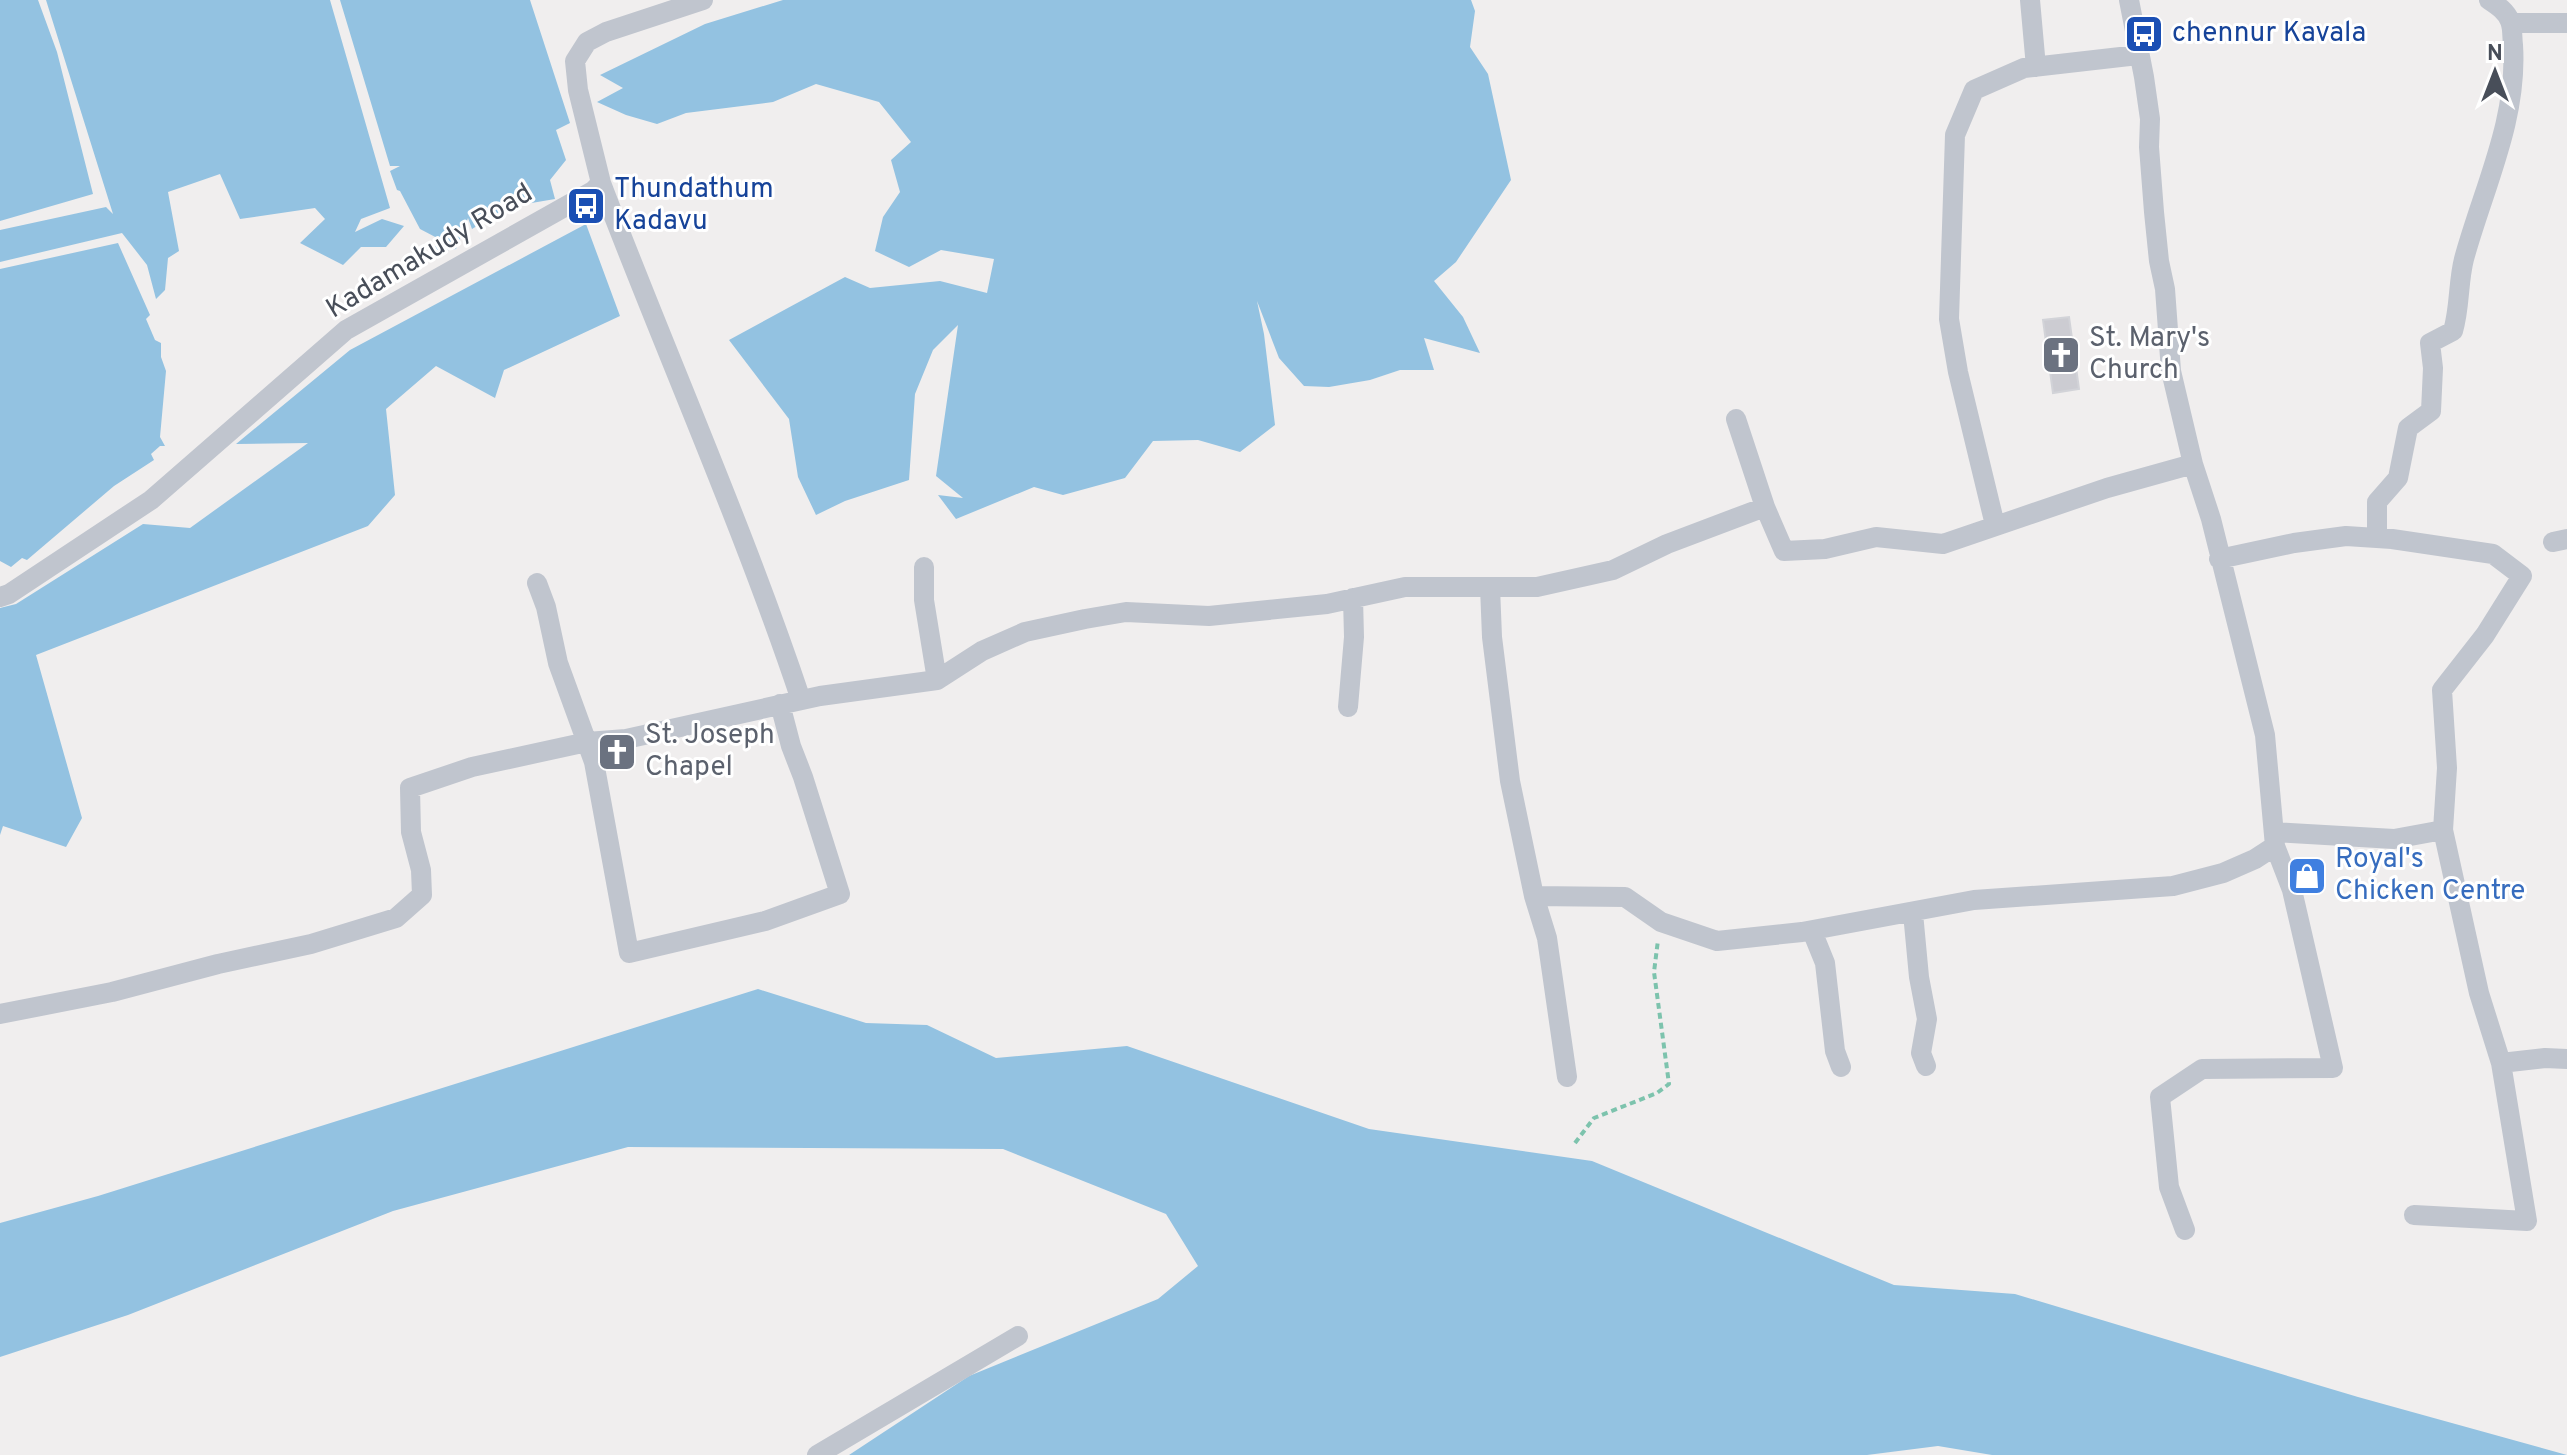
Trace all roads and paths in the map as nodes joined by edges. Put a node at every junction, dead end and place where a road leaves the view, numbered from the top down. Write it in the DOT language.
graph roads {
  1 [pos="703,0"];
  2 [pos="2030,0"];
  3 [pos="2129,0"];
  4 [pos="2489,0"];
  5 [pos="2511,23"];
  6 [pos="2567,23"];
  7 [pos="2138,55"];
  8 [pos="2036,67"];
  9 [pos="601,183"];
  10 [pos="1736,419"];
  11 [pos="2193,464"];
  12 [pos="1765,507"];
  13 [pos="1995,525"];
  14 [pos="2377,538"];
  15 [pos="2219,559"];
  16 [pos="924,567"];
  17 [pos="537,583"];
  18 [pos="1490,587"];
  19 [pos="0,597"];
  20 [pos="1353,598"];
  21 [pos="937,680"];
  22 [pos="801,700"];
  23 [pos="780,704"];
  24 [pos="1348,707"];
  25 [pos="587,742"];
  26 [pos="2443,830"];
  27 [pos="2274,839"];
  28 [pos="1534,896"];
  29 [pos="1913,913"];
  30 [pos="1661,922"];
  31 [pos="1812,931"];
  32 [pos="0,1014"];
  33 [pos="2567,1059"];
  34 [pos="2501,1063"];
  35 [pos="1926,1066"];
  36 [pos="1841,1067"];
  37 [pos="1567,1077"];
  38 [pos="1575,1143"];
  39 [pos="2414,1215"];
  40 [pos="2185,1230"];
  41 [pos="1018,1336"];
  42 [pos="817,1455"];
  1 -- 9 [label="street"];
  2 -- 8 [label="street"];
  3 -- 7 [label="street"];
  4 -- 5 [label="street"];
  5 -- 6 [label="street"];
  5 -- 14 [label="street"];
  7 -- 8 [label="street"];
  7 -- 11 [label="street"];
  8 -- 13 [label="street"];
  9 -- 19 [label="street, Kadamakudy Road"];
  9 -- 22 [label="street"];
  10 -- 12 [label="street"];
  11 -- 13 [label="street"];
  11 -- 15 [label="street"];
  12 -- 13 [label="street"];
  12 -- 18 [label="street"];
  14 -- 15 [label="street"];
  14 -- 26 [label="street"];
  15 -- 27 [label="street"];
  16 -- 21 [label="street"];
  17 -- 25 [label="street"];
  18 -- 20 [label="street"];
  18 -- 28 [label="street"];
  20 -- 21 [label="street"];
  20 -- 24 [label="street"];
  21 -- 22 [label="street"];
  22 -- 23 [label="street"];
  23 -- 25 [label="street"];
  23 -- 25 [label="street"];
  25 -- 32 [label="street"];
  26 -- 27 [label="street"];
  26 -- 34 [label="street"];
  27 -- 29 [label="street"];
  27 -- 40 [label="street"];
  28 -- 30 [label="street"];
  28 -- 37 [label="street"];
  29 -- 31 [label="street"];
  29 -- 35 [label="street"];
  30 -- 31 [label="street"];
  30 -- 38 [label="path"];
  31 -- 36 [label="street"];
  33 -- 34 [label="street"];
  34 -- 39 [label="street"];
  41 -- 42 [label="street"];
}
